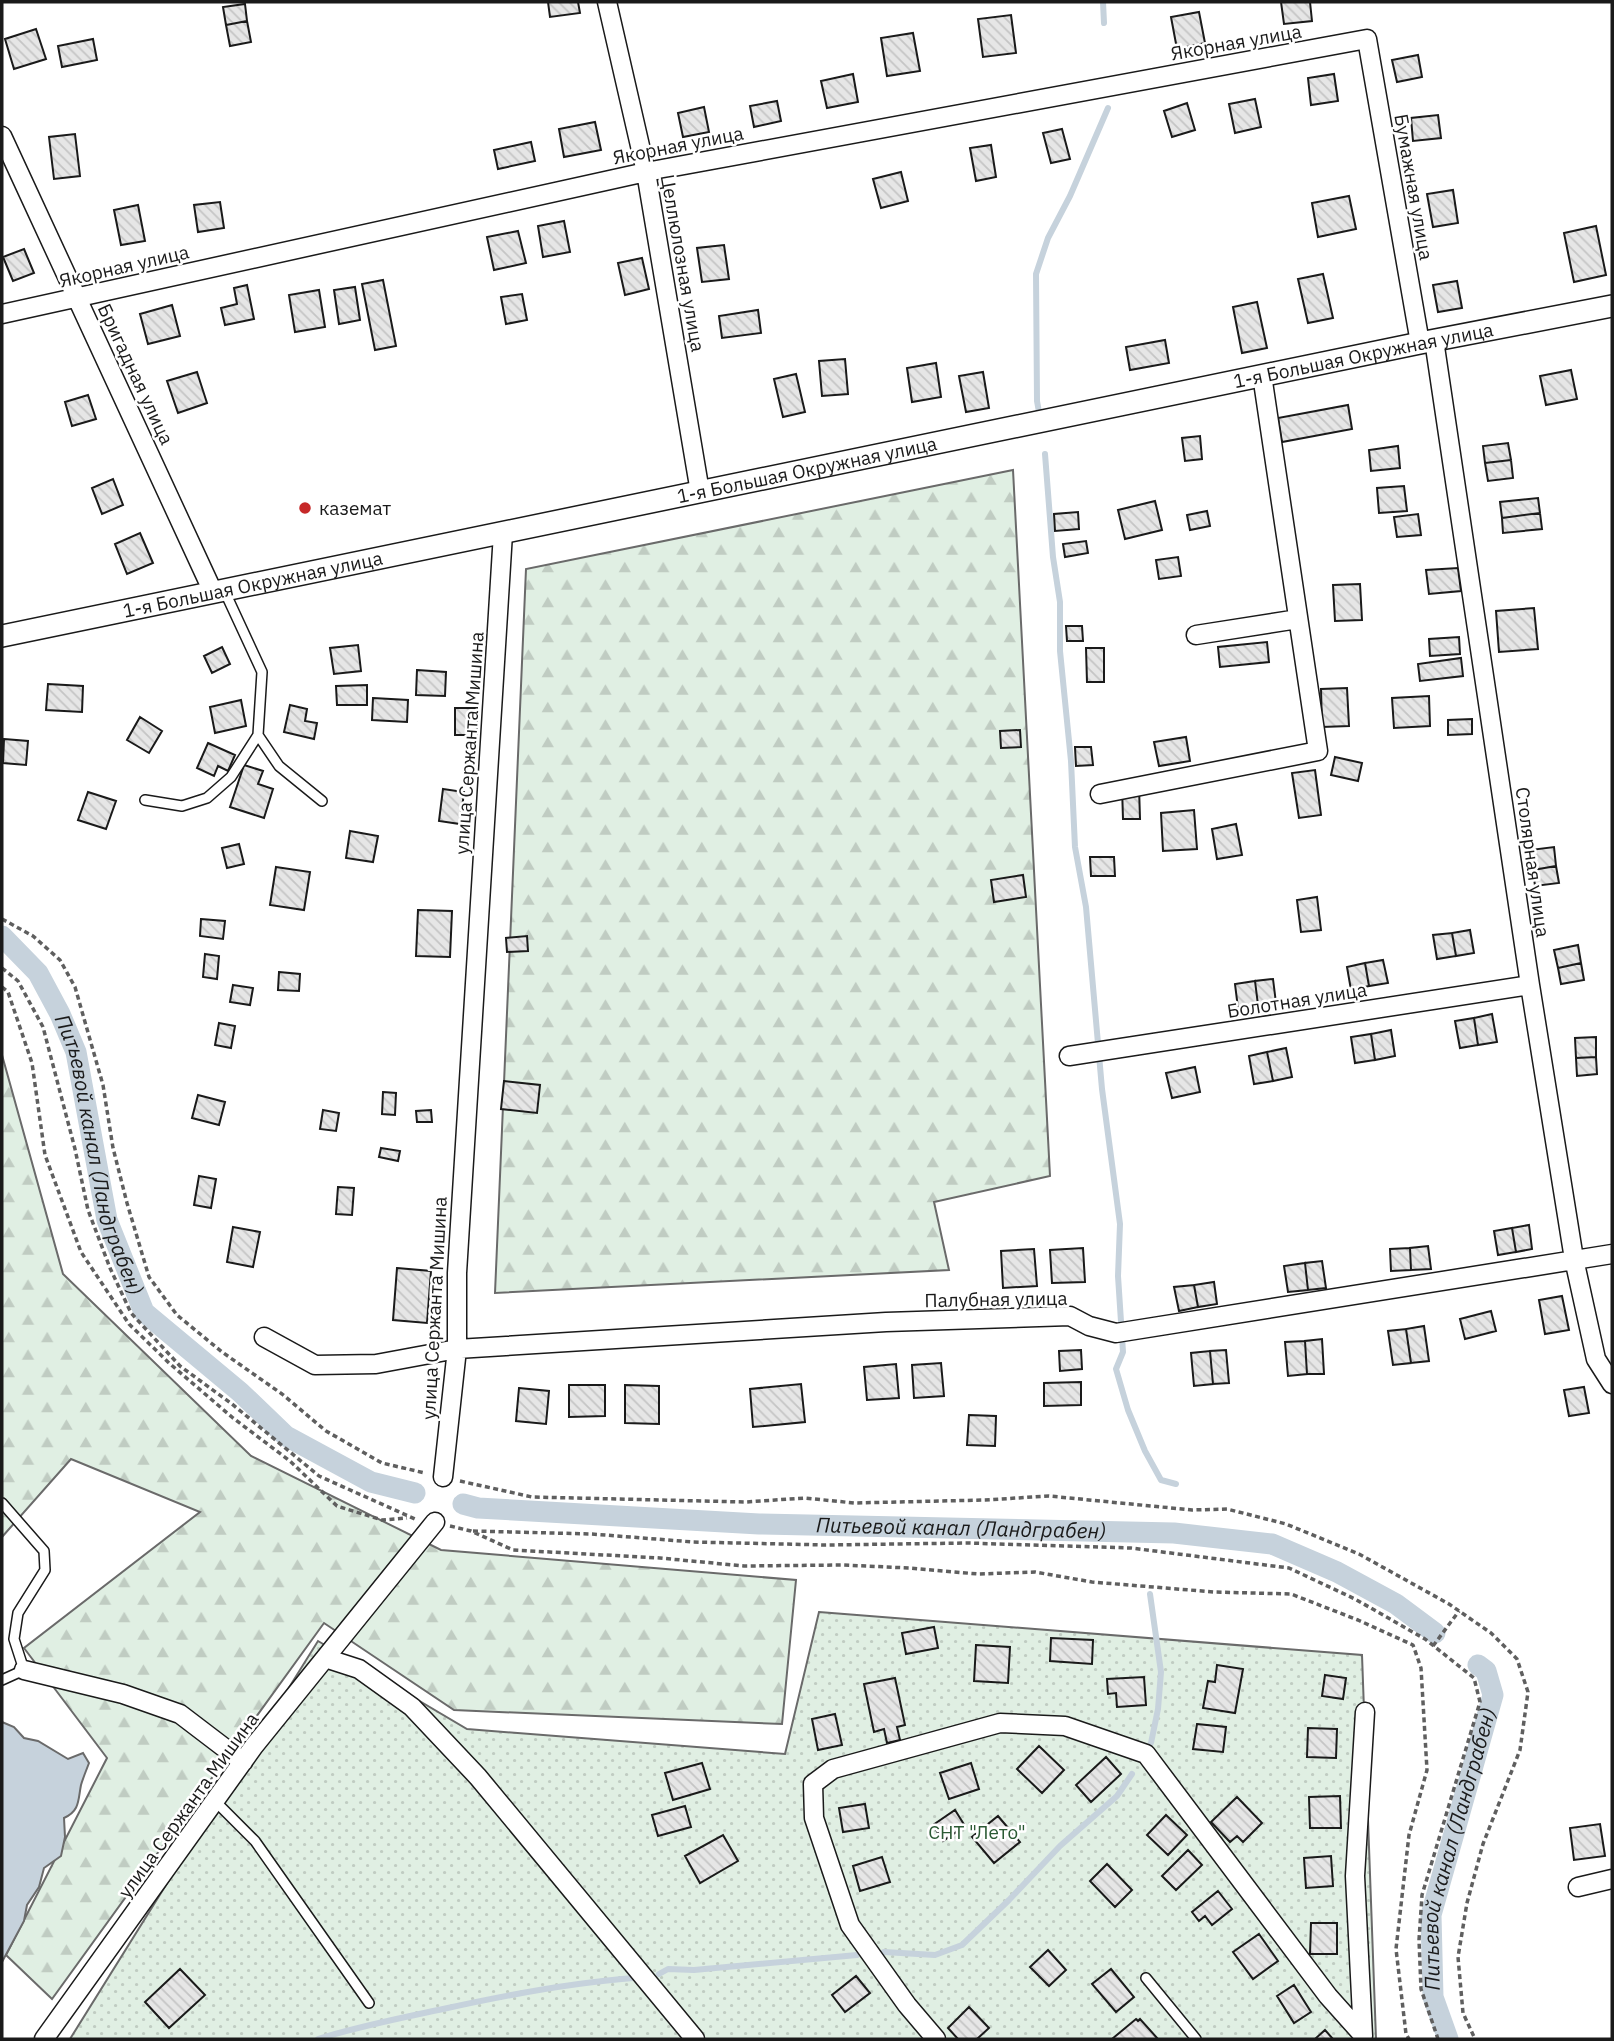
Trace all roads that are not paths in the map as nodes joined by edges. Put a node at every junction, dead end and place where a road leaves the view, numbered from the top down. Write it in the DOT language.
graph roads {
  1 [pos="607,2"];
  2 [pos="1367,39"];
  3 [pos="2,136"];
  4 [pos="646,172"];
  5 [pos="78,297"];
  6 [pos="1612,306"];
  7 [pos="2,314"];
  8 [pos="1427,341"];
  9 [pos="1262,375"];
  10 [pos="700,492"];
  11 [pos="503,533"];
  12 [pos="219,591"];
  13 [pos="1298,619"];
  14 [pos="1196,635"];
  15 [pos="2,636"];
  16 [pos="258,735"];
  17 [pos="1100,794"];
  18 [pos="145,800"];
  19 [pos="322,801"];
  20 [pos="1530,985"];
  21 [pos="1069,1056"];
  22 [pos="1612,1254"];
  23 [pos="1574,1259"];
  24 [pos="264,1337"];
  25 [pos="457,1349"];
  26 [pos="1612,1384"];
  27 [pos="443,1477"];
  28 [pos="2,1503"];
  29 [pos="435,1522"];
  30 [pos="325,1658"];
  31 [pos="24,1670"];
  32 [pos="2,1680"];
  33 [pos="1366,1712"];
  34 [pos="243,1762"];
  35 [pos="215,1801"];
  36 [pos="1612,1879"];
  37 [pos="1578,1887"];
  38 [pos="1146,1978"];
  39 [pos="369,2003"];
  40 [pos="1363,2037"];
  41 [pos="44,2039"];
  42 [pos="695,2039"];
  43 [pos="936,2039"];
  44 [pos="1196,2039"];
  1 -- 4 [label="street, Целлюлозная улица"];
  2 -- 4 [label="street, Якорная улица"];
  2 -- 8 [label="street, Бумажная улица"];
  3 -- 5 [label="street, Бригадная улица"];
  4 -- 5 [label="street, Якорная улица"];
  4 -- 10 [label="street, Целлюлозная улица"];
  5 -- 7 [label="street, Якорная улица"];
  5 -- 12 [label="street, Бригадная улица"];
  6 -- 8 [label="street, 1-я Большая Окружная улица"];
  8 -- 9 [label="street, 1-я Большая Окружная улица"];
  8 -- 20 [label="street, Столярная улица"];
  9 -- 10 [label="street, 1-я Большая Окружная улица"];
  9 -- 13 [label="street"];
  10 -- 11 [label="street, 1-я Большая Окружная улица"];
  11 -- 12 [label="street, 1-я Большая Окружная улица"];
  11 -- 25 [label="street, улица Сержанта Мишина"];
  12 -- 15 [label="street, 1-я Большая Окружная улица"];
  12 -- 16 [label="lane"];
  13 -- 14 [label="street"];
  13 -- 17 [label="street"];
  16 -- 18 [label="lane"];
  16 -- 19 [label="lane"];
  20 -- 21 [label="street, Болотная улица"];
  20 -- 23 [label="street, Столярная улица"];
  22 -- 23 [label="street, Палубная улица"];
  23 -- 25 [label="street, Палубная улица"];
  23 -- 26 [label="street, Столярная улица"];
  24 -- 25 [label="street, Палубная улица"];
  25 -- 27 [label="street, улица Сержанта Мишина"];
  28 -- 31 [label="lane"];
  29 -- 30 [label="street, улица Сержанта Мишина"];
  30 -- 34 [label="street, улица Сержанта Мишина"];
  30 -- 42 [label="street"];
  31 -- 32 [label="lane"];
  31 -- 34 [label="street"];
  33 -- 40 [label="street"];
  34 -- 35 [label="street, улица Сержанта Мишина"];
  35 -- 39 [label="lane"];
  35 -- 41 [label="street, улица Сержанта Мишина"];
  36 -- 37 [label="street"];
  38 -- 44 [label="lane"];
  40 -- 43 [label="street"];
}
